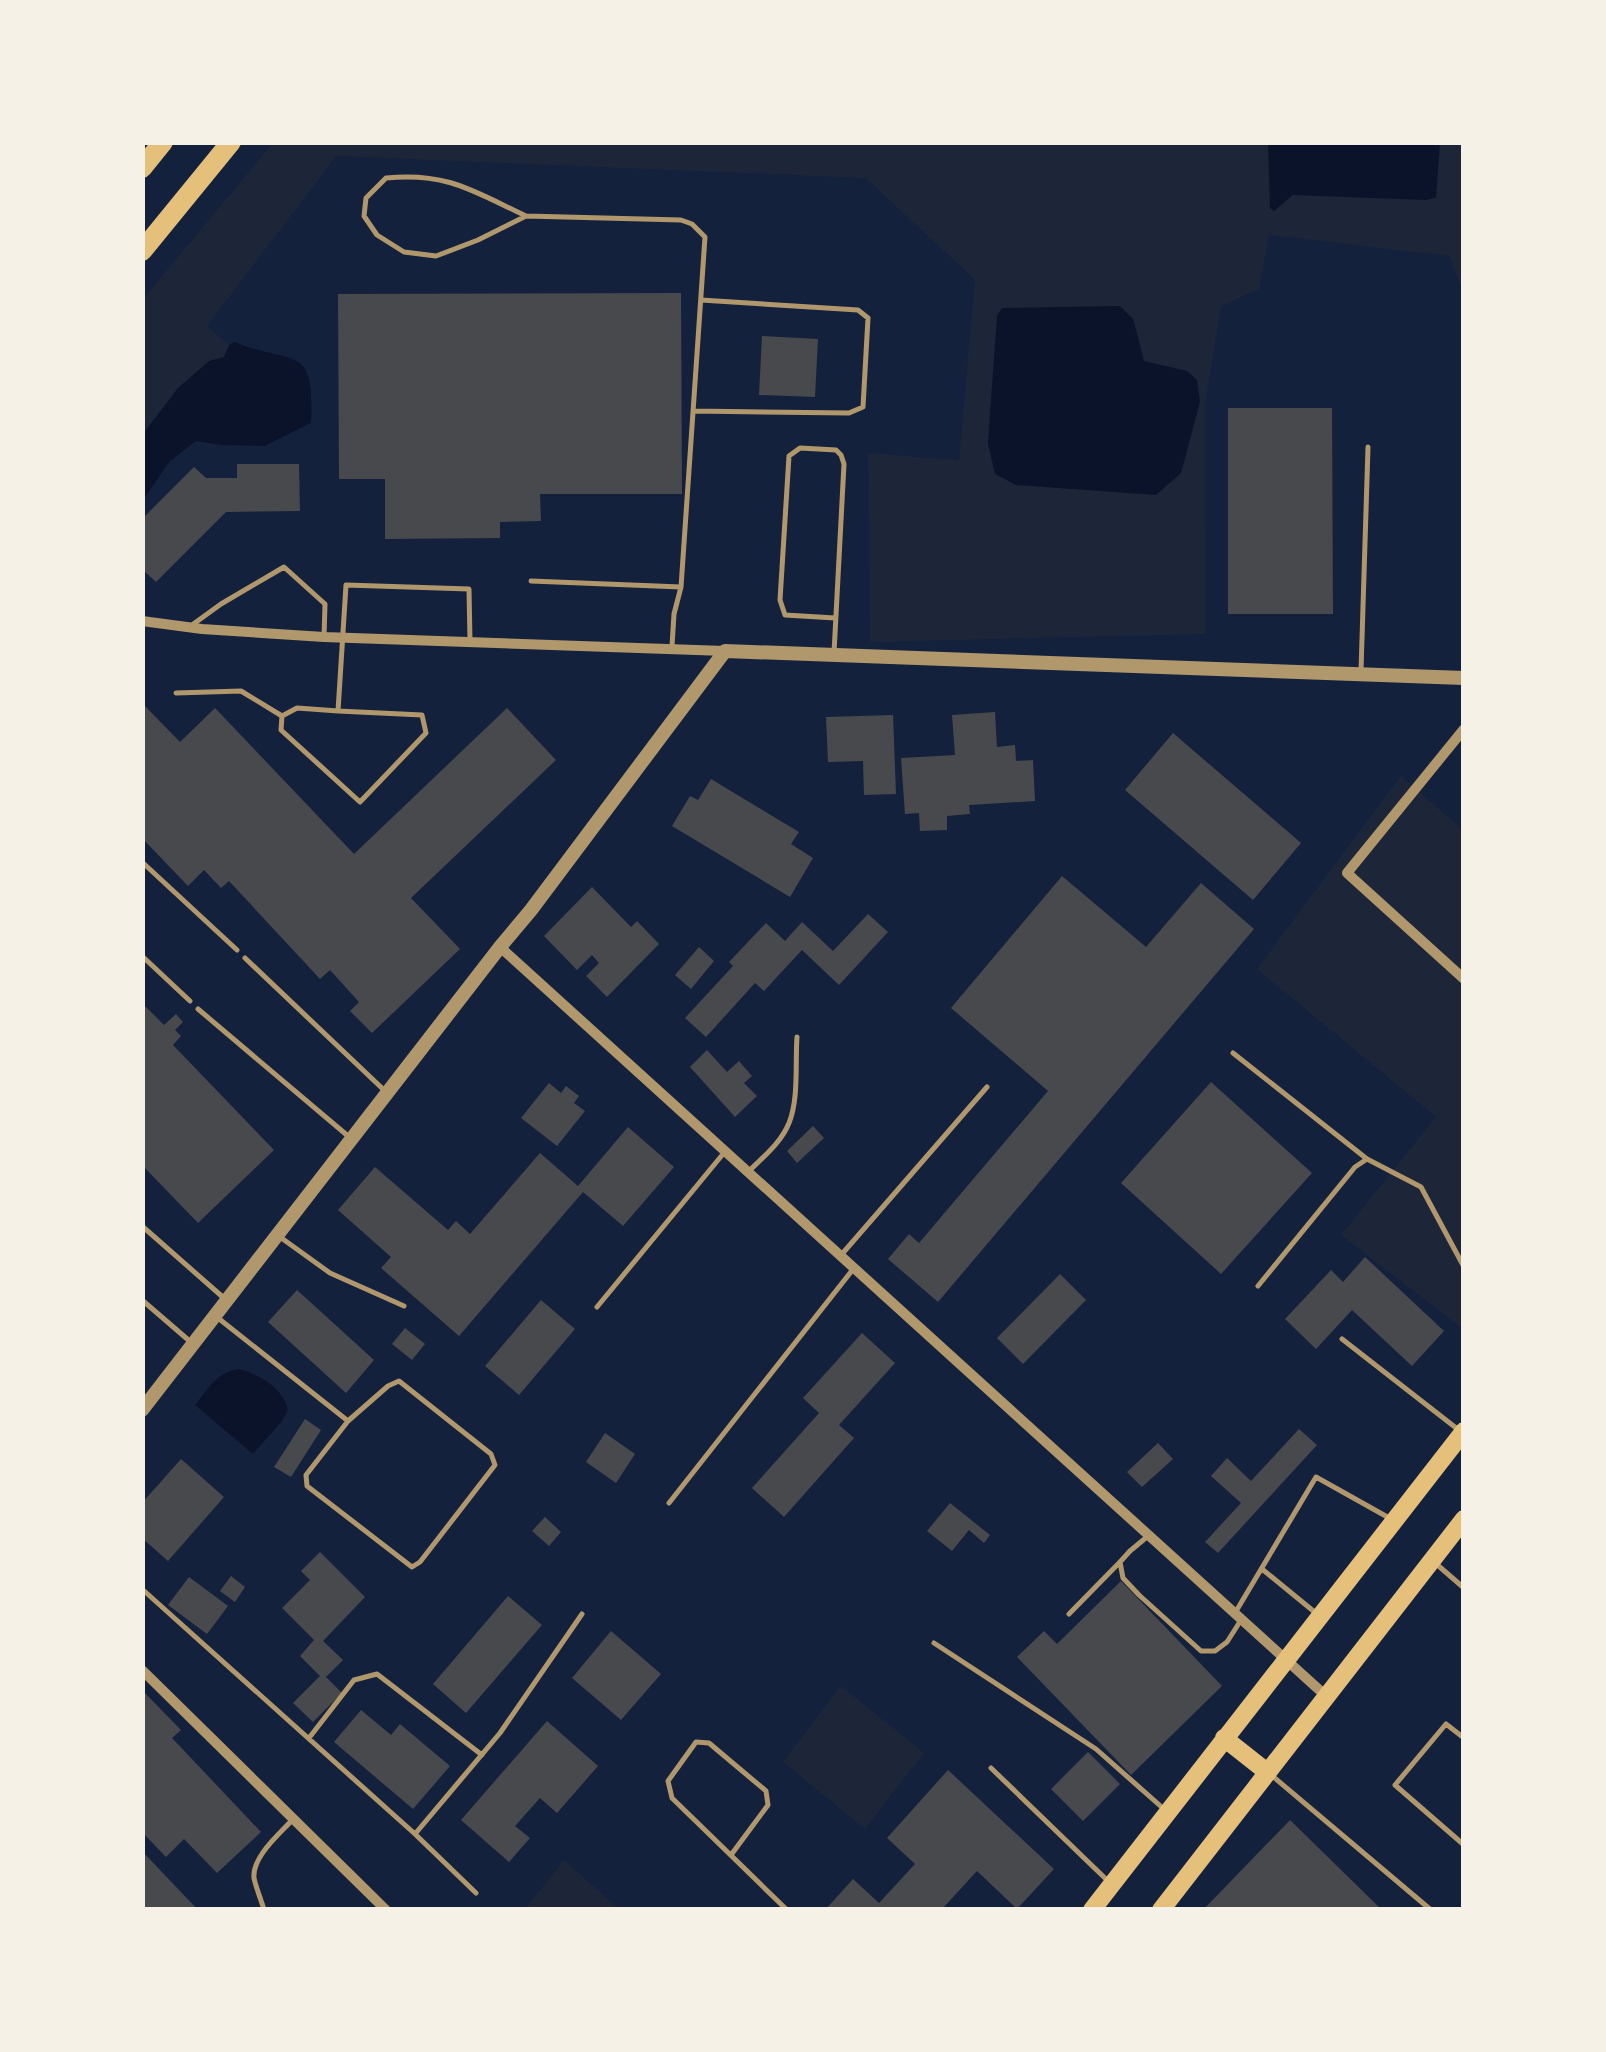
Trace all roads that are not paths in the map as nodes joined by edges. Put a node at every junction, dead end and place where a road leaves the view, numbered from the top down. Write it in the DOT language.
graph roads {
  1 [pos="163,142"];
  2 [pos="232,142"];
  3 [pos="142,168"];
  4 [pos="526,216"];
  5 [pos="142,251"];
  6 [pos="701,300"];
  7 [pos="694,410"];
  8 [pos="1368,447"];
  9 [pos="531,582"];
  10 [pos="681,587"];
  11 [pos="835,618"];
  12 [pos="142,621"];
  13 [pos="188,628"];
  14 [pos="324,637"];
  15 [pos="342,638"];
  16 [pos="470,642"];
  17 [pos="672,650"];
  18 [pos="725,651"];
  19 [pos="834,656"];
  20 [pos="1360,674"];
  21 [pos="1464,678"];
  22 [pos="176,693"];
  23 [pos="338,711"];
  24 [pos="282,716"];
  25 [pos="1464,728"];
  26 [pos="142,862"];
  27 [pos="500,947"];
  28 [pos="237,950"];
  29 [pos="142,956"];
  30 [pos="245,958"];
  31 [pos="1464,979"];
  32 [pos="190,1001"];
  33 [pos="198,1009"];
  34 [pos="797,1037"];
  35 [pos="1232,1052"];
  36 [pos="987,1087"];
  37 [pos="387,1094"];
  38 [pos="352,1139"];
  39 [pos="725,1151"];
  40 [pos="1367,1159"];
  41 [pos="748,1172"];
  42 [pos="142,1226"];
  43 [pos="278,1235"];
  44 [pos="840,1256"];
  45 [pos="1464,1266"];
  46 [pos="854,1268"];
  47 [pos="1258,1286"];
  48 [pos="142,1300"];
  49 [pos="227,1300"];
  50 [pos="404,1306"];
  51 [pos="597,1307"];
  52 [pos="216,1316"];
  53 [pos="1342,1339"];
  54 [pos="194,1344"];
  55 [pos="142,1410"];
  56 [pos="348,1421"];
  57 [pos="1463,1432"];
  58 [pos="670,1503"];
  59 [pos="1464,1519"];
  60 [pos="1394,1521"];
  61 [pos="1148,1536"];
  62 [pos="1432,1560"];
  63 [pos="1120,1562"];
  64 [pos="1262,1568"];
  65 [pos="1464,1588"];
  66 [pos="142,1589"];
  67 [pos="582,1614"];
  68 [pos="1070,1614"];
  69 [pos="1320,1616"];
  70 [pos="1238,1617"];
  71 [pos="934,1643"];
  72 [pos="1285,1660"];
  73 [pos="142,1670"];
  74 [pos="1326,1696"];
  75 [pos="309,1738"];
  76 [pos="1224,1738"];
  77 [pos="1464,1738"];
  78 [pos="482,1754"];
  79 [pos="991,1768"];
  80 [pos="1267,1772"];
  81 [pos="1167,1812"];
  82 [pos="294,1818"];
  83 [pos="415,1834"];
  84 [pos="1464,1845"];
  85 [pos="730,1855"];
  86 [pos="1111,1884"];
  87 [pos="476,1892"];
  88 [pos="264,1910"];
  89 [pos="386,1910"];
  90 [pos="787,1910"];
  91 [pos="1092,1910"];
  92 [pos="1161,1910"];
  93 [pos="1431,1910"];
  1 -- 3 [label="highway"];
  2 -- 5 [label="highway"];
  4 -- 4 [label="lane"];
  4 -- 6 [label="lane"];
  6 -- 7 [label="lane"];
  6 -- 7 [label="lane"];
  7 -- 10 [label="lane"];
  8 -- 20 [label="lane"];
  9 -- 10 [label="lane"];
  10 -- 17 [label="lane"];
  11 -- 11 [label="lane"];
  11 -- 19 [label="lane"];
  12 -- 13 [label="street"];
  13 -- 14 [label="street"];
  13 -- 14 [label="lane"];
  14 -- 15 [label="street"];
  15 -- 16 [label="street"];
  15 -- 16 [label="lane"];
  15 -- 23 [label="lane"];
  16 -- 17 [label="street"];
  17 -- 18 [label="street"];
  18 -- 19 [label="street"];
  18 -- 27 [label="street"];
  19 -- 20 [label="street"];
  20 -- 21 [label="street"];
  22 -- 24 [label="lane"];
  23 -- 24 [label="lane"];
  23 -- 24 [label="lane"];
  25 -- 31 [label="street"];
  26 -- 28 [label="lane"];
  27 -- 37 [label="street"];
  27 -- 39 [label="street"];
  29 -- 32 [label="lane"];
  30 -- 37 [label="lane"];
  33 -- 38 [label="lane"];
  34 -- 41 [label="lane"];
  35 -- 40 [label="lane"];
  36 -- 44 [label="lane"];
  37 -- 38 [label="street"];
  38 -- 43 [label="street"];
  39 -- 41 [label="street"];
  39 -- 51 [label="lane"];
  40 -- 45 [label="lane"];
  40 -- 47 [label="lane"];
  41 -- 44 [label="street"];
  42 -- 49 [label="lane"];
  43 -- 49 [label="street"];
  43 -- 50 [label="lane"];
  44 -- 46 [label="street"];
  46 -- 58 [label="lane"];
  46 -- 61 [label="street"];
  48 -- 54 [label="lane"];
  49 -- 52 [label="street"];
  52 -- 54 [label="street"];
  52 -- 56 [label="lane"];
  53 -- 57 [label="lane"];
  54 -- 55 [label="street"];
  56 -- 56 [label="lane"];
  57 -- 60 [label="main road"];
  59 -- 62 [label="main road"];
  60 -- 64 [label="lane"];
  60 -- 69 [label="main road"];
  61 -- 63 [label="lane"];
  61 -- 70 [label="street"];
  62 -- 65 [label="lane"];
  62 -- 74 [label="main road"];
  63 -- 68 [label="lane"];
  63 -- 70 [label="lane"];
  64 -- 69 [label="lane"];
  64 -- 70 [label="lane"];
  66 -- 75 [label="lane"];
  67 -- 78 [label="lane"];
  69 -- 72 [label="main road"];
  70 -- 72 [label="street"];
  71 -- 81 [label="lane"];
  72 -- 74 [label="street"];
  72 -- 76 [label="main road"];
  73 -- 82 [label="street"];
  74 -- 80 [label="main road"];
  75 -- 78 [label="lane"];
  75 -- 83 [label="lane"];
  76 -- 80 [label="main road"];
  76 -- 81 [label="main road"];
  77 -- 84 [label="lane"];
  78 -- 83 [label="lane"];
  79 -- 86 [label="lane"];
  80 -- 92 [label="main road"];
  80 -- 93 [label="lane"];
  81 -- 86 [label="main road"];
  82 -- 88 [label="lane"];
  82 -- 89 [label="street"];
  83 -- 87 [label="lane"];
  85 -- 85 [label="lane"];
  85 -- 90 [label="lane"];
  86 -- 91 [label="main road"];
}
